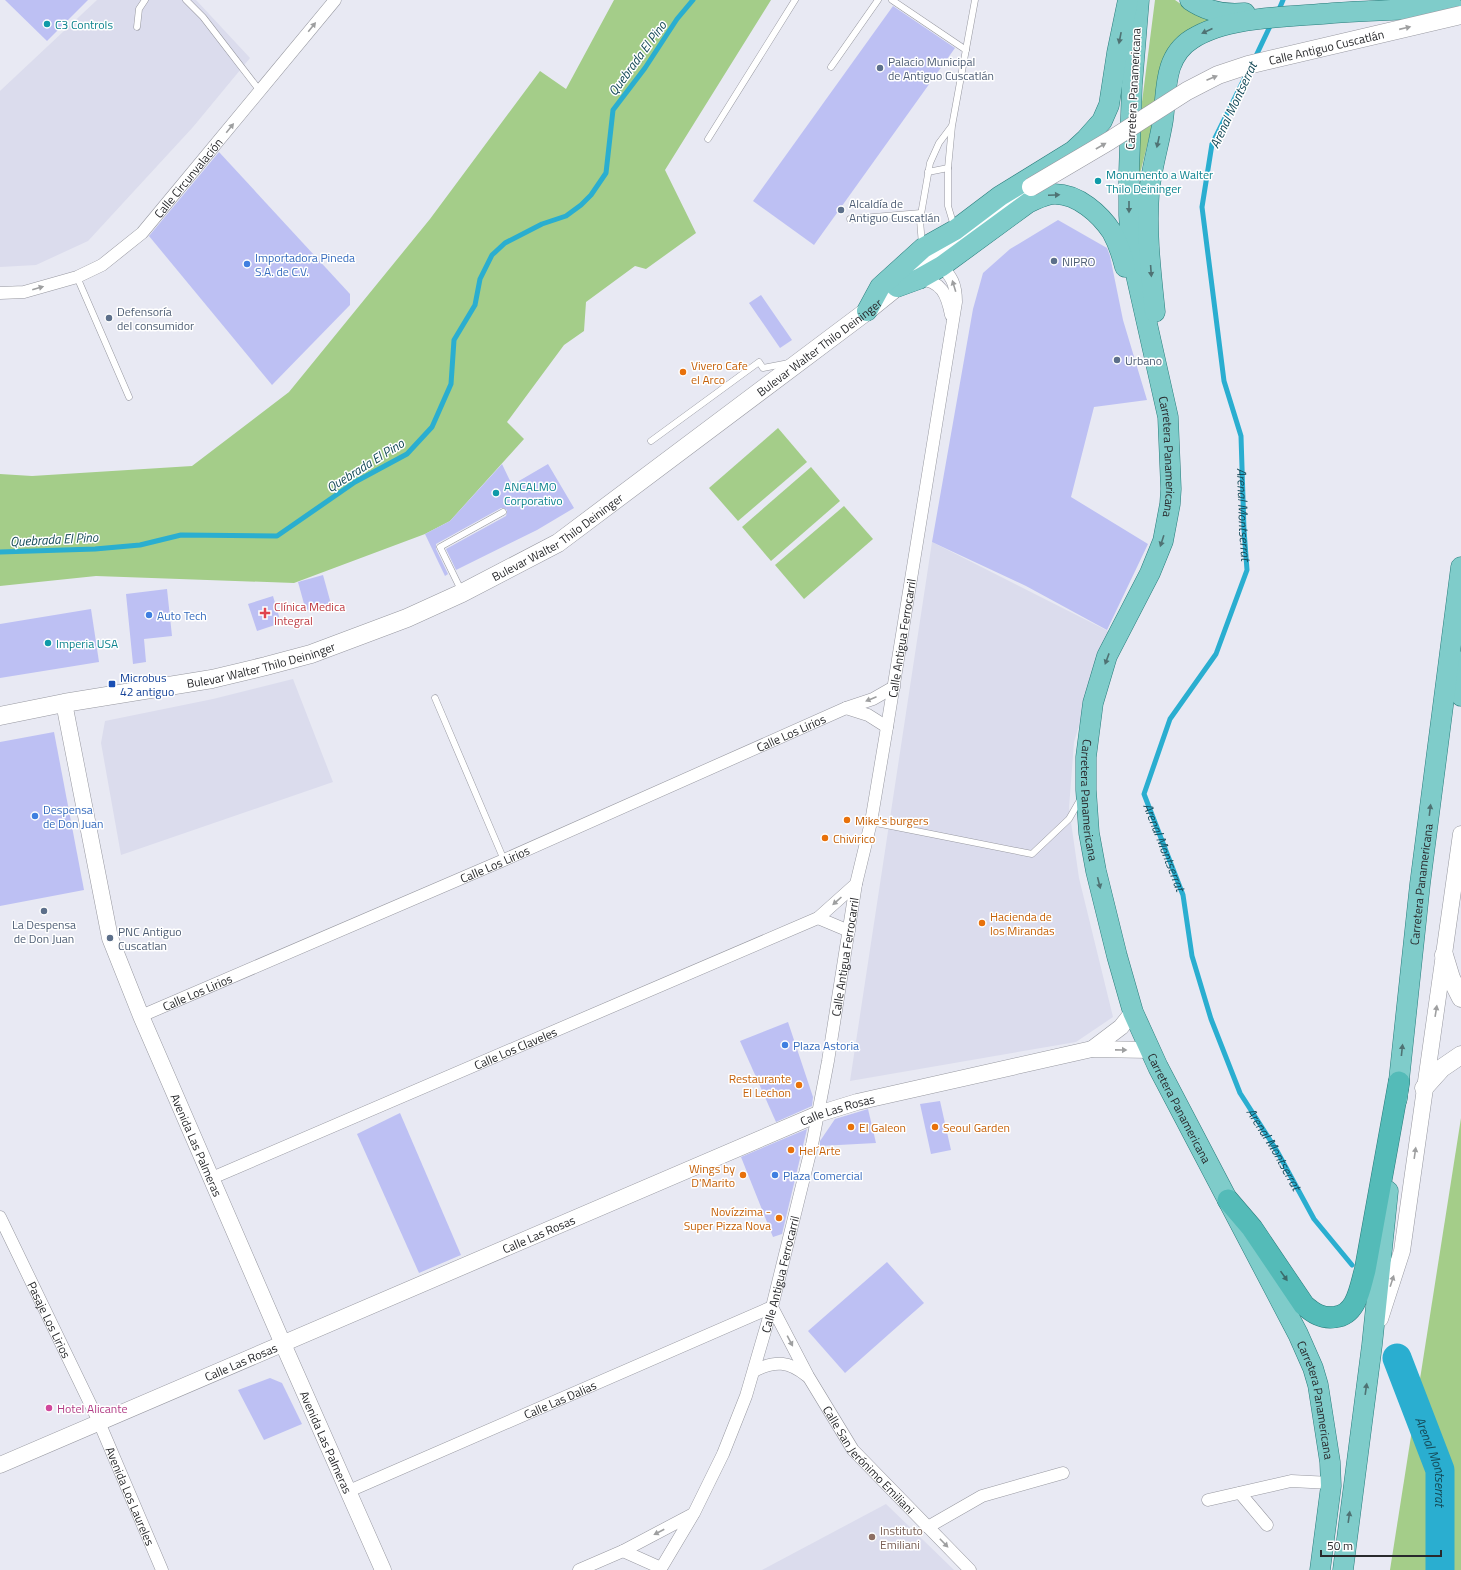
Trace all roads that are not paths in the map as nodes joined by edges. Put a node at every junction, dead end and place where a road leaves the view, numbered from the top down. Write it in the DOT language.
graph roads {
  1 [pos="145,0"];
  2 [pos="186,0"];
  3 [pos="335,0"];
  4 [pos="795,0"];
  5 [pos="878,0"];
  6 [pos="892,0"];
  7 [pos="975,0"];
  8 [pos="1128,0"];
  9 [pos="1139,0"];
  10 [pos="1190,0"];
  11 [pos="1340,6"];
  12 [pos="1461,14"];
  13 [pos="1262,15"];
  14 [pos="137,27"];
  15 [pos="966,50"];
  16 [pos="831,67"];
  17 [pos="260,91"];
  18 [pos="952,126"];
  19 [pos="708,139"];
  20 [pos="948,168"];
  21 [pos="928,172"];
  22 [pos="1031,187"];
  23 [pos="921,213"];
  24 [pos="850,219"];
  25 [pos="955,230"];
  26 [pos="933,257"];
  27 [pos="77,277"];
  28 [pos="919,279"];
  29 [pos="898,287"];
  30 [pos="0,293"];
  31 [pos="867,311"];
  32 [pos="952,322"];
  33 [pos="802,360"];
  34 [pos="1158,376"];
  35 [pos="129,397"];
  36 [pos="1168,417"];
  37 [pos="651,440"];
  38 [pos="503,512"];
  39 [pos="1461,567"];
  40 [pos="462,593"];
  41 [pos="1450,650"];
  42 [pos="894,687"];
  43 [pos="1461,696"];
  44 [pos="435,698"];
  45 [pos="64,703"];
  46 [pos="846,708"];
  47 [pos="0,716"];
  48 [pos="887,727"];
  49 [pos="1086,790"];
  50 [pos="871,822"];
  51 [pos="1461,834"];
  52 [pos="504,860"];
  53 [pos="856,884"];
  54 [pos="818,918"];
  55 [pos="849,931"];
  56 [pos="1444,955"];
  57 [pos="1461,998"];
  58 [pos="1133,1012"];
  59 [pos="141,1016"];
  60 [pos="1092,1049"];
  61 [pos="1150,1050"];
  62 [pos="1461,1055"];
  63 [pos="1399,1082"];
  64 [pos="1424,1088"];
  65 [pos="818,1114"];
  66 [pos="212,1178"];
  67 [pos="1228,1200"];
  68 [pos="0,1217"];
  69 [pos="772,1307"];
  70 [pos="283,1344"];
  71 [pos="1372,1345"];
  72 [pos="754,1371"];
  73 [pos="808,1376"];
  74 [pos="99,1422"];
  75 [pos="0,1465"];
  76 [pos="1063,1473"];
  77 [pos="1331,1483"];
  78 [pos="349,1491"];
  79 [pos="1240,1493"];
  80 [pos="1208,1500"];
  81 [pos="694,1513"];
  82 [pos="1267,1525"];
  83 [pos="928,1527"];
  84 [pos="623,1551"];
  85 [pos="660,1569"];
  86 [pos="162,1570"];
  87 [pos="383,1570"];
  88 [pos="579,1570"];
  89 [pos="970,1570"];
  90 [pos="1320,1570"];
  91 [pos="1342,1570"];
  1 -- 14 [label="lane"];
  2 -- 17 [label="lane"];
  17 -- 3 [label="street, Calle Circunvalación, one-way"];
  4 -- 19 [label="lane"];
  5 -- 16 [label="lane"];
  6 -- 15 [label="lane"];
  7 -- 15 [label="lane"];
  8 -- 25 [label="main road, one-way"];
  9 -- 34 [label="main road, Carretera Panamericana, one-way"];
  10 -- 13 [label="main road"];
  11 -- 12 [label="main road"];
  11 -- 13 [label="main road"];
  11 -- 13 [label="main road"];
  22 -- 12 [label="main road, Calle Antiguo Cuscatlán, one-way, bridge"];
  13 -- 36 [label="main road, one-way"];
  15 -- 18 [label="lane"];
  27 -- 17 [label="street, Calle Circunvalación, one-way"];
  18 -- 20 [label="lane"];
  18 -- 21 [label="lane"];
  20 -- 21 [label="lane"];
  20 -- 25 [label="lane"];
  21 -- 23 [label="lane"];
  22 -- 26 [label="main road, Bulevar Walter Thilo Deininger"];
  23 -- 24 [label="lane"];
  23 -- 26 [label="lane"];
  25 -- 26 [label="main road"];
  25 -- 29 [label="main road"];
  26 -- 28 [label="main road"];
  26 -- 29 [label="main road, Bulevar Walter Thilo Deininger"];
  26 -- 31 [label="main road"];
  32 -- 26 [label="street, Calle Antigua Ferrocarril, one-way"];
  26 -- 34 [label="main road, one-way"];
  30 -- 27 [label="street, Calle Circunvalación, one-way"];
  27 -- 35 [label="lane"];
  28 -- 29 [label="main road"];
  28 -- 32 [label="street, Calle Antigua Ferrocarril"];
  29 -- 31 [label="main road, Bulevar Walter Thilo Deininger"];
  31 -- 33 [label="main road, Bulevar Walter Thilo Deininger"];
  32 -- 42 [label="street, Calle Antigua Ferrocarril"];
  33 -- 37 [label="lane"];
  33 -- 40 [label="main road, Bulevar Walter Thilo Deininger"];
  34 -- 36 [label="main road, Carretera Panamericana"];
  36 -- 49 [label="main road, Carretera Panamericana, one-way"];
  38 -- 40 [label="lane"];
  39 -- 41 [label="main road, Carretera Panamericana"];
  40 -- 45 [label="main road, Bulevar Walter Thilo Deininger"];
  41 -- 43 [label="main road"];
  63 -- 41 [label="main road, Carretera Panamericana, one-way"];
  42 -- 46 [label="street, Calle Los Lirios, one-way"];
  42 -- 48 [label="street, Calle Antigua Ferrocarril"];
  44 -- 52 [label="lane"];
  45 -- 47 [label="main road, Bulevar Walter Thilo Deininger"];
  45 -- 59 [label="street, Avenida Las Palmeras"];
  46 -- 48 [label="street"];
  46 -- 52 [label="street, Calle Los Lirios"];
  48 -- 50 [label="street, Calle Antigua Ferrocarril"];
  49 -- 50 [label="lane"];
  49 -- 58 [label="main road, Carretera Panamericana, one-way"];
  50 -- 53 [label="street, Calle Antigua Ferrocarril"];
  51 -- 56 [label="street, Carretera Panamericana"];
  52 -- 59 [label="street, Calle Los Lirios"];
  53 -- 54 [label="street, Calle Los Claveles, one-way"];
  53 -- 55 [label="street, Calle Antigua Ferrocarril"];
  54 -- 55 [label="street"];
  54 -- 66 [label="street, Calle Los Claveles"];
  55 -- 65 [label="street, Calle Antigua Ferrocarril"];
  56 -- 57 [label="main road"];
  64 -- 56 [label="street, Carretera Panamericana, one-way"];
  58 -- 60 [label="street, Calle Las Rosas"];
  58 -- 61 [label="main road, Carretera Panamericana"];
  59 -- 66 [label="street, Avenida Las Palmeras"];
  60 -- 61 [label="street, Calle Las Rosas, one-way"];
  60 -- 65 [label="street, Calle Las Rosas"];
  61 -- 67 [label="main road, Carretera Panamericana"];
  62 -- 64 [label="main road"];
  67 -- 63 [label="highway, one-way"];
  63 -- 71 [label="main road, Carretera Panamericana"];
  71 -- 64 [label="street, Carretera Panamericana, one-way"];
  65 -- 69 [label="street, Calle Antigua Ferrocarril"];
  65 -- 70 [label="street, Calle Las Rosas"];
  66 -- 70 [label="street, Avenida Las Palmeras"];
  67 -- 77 [label="main road, Carretera Panamericana"];
  68 -- 74 [label="street, Pasaje Los Lirios"];
  69 -- 72 [label="street, Calle Antigua Ferrocarril"];
  69 -- 73 [label="street, Calle San Jerónimo Emiliani, one-way"];
  69 -- 78 [label="street, Calle Las Dalias"];
  70 -- 74 [label="street, Calle Las Rosas"];
  70 -- 78 [label="street, Avenida Las Palmeras"];
  91 -- 71 [label="main road, Carretera Panamericana, one-way"];
  72 -- 73 [label="street, Calle San Jerónimo Emiliani"];
  72 -- 81 [label="street, Calle Antigua Ferrocarril"];
  73 -- 83 [label="street, Calle San Jerónimo Emiliani"];
  74 -- 75 [label="street, Calle Las Rosas"];
  74 -- 86 [label="street, Avenida Los Laureles"];
  76 -- 83 [label="street"];
  77 -- 79 [label="street"];
  77 -- 90 [label="main road, Carretera Panamericana"];
  78 -- 87 [label="street, Avenida Las Palmeras"];
  79 -- 80 [label="street"];
  79 -- 82 [label="street"];
  81 -- 84 [label="street, one-way"];
  81 -- 85 [label="street, Calle Antigua Ferrocarril"];
  83 -- 89 [label="street, Calle San Jerónimo Emiliani, one-way"];
  84 -- 85 [label="street"];
  84 -- 88 [label="street"];
}
